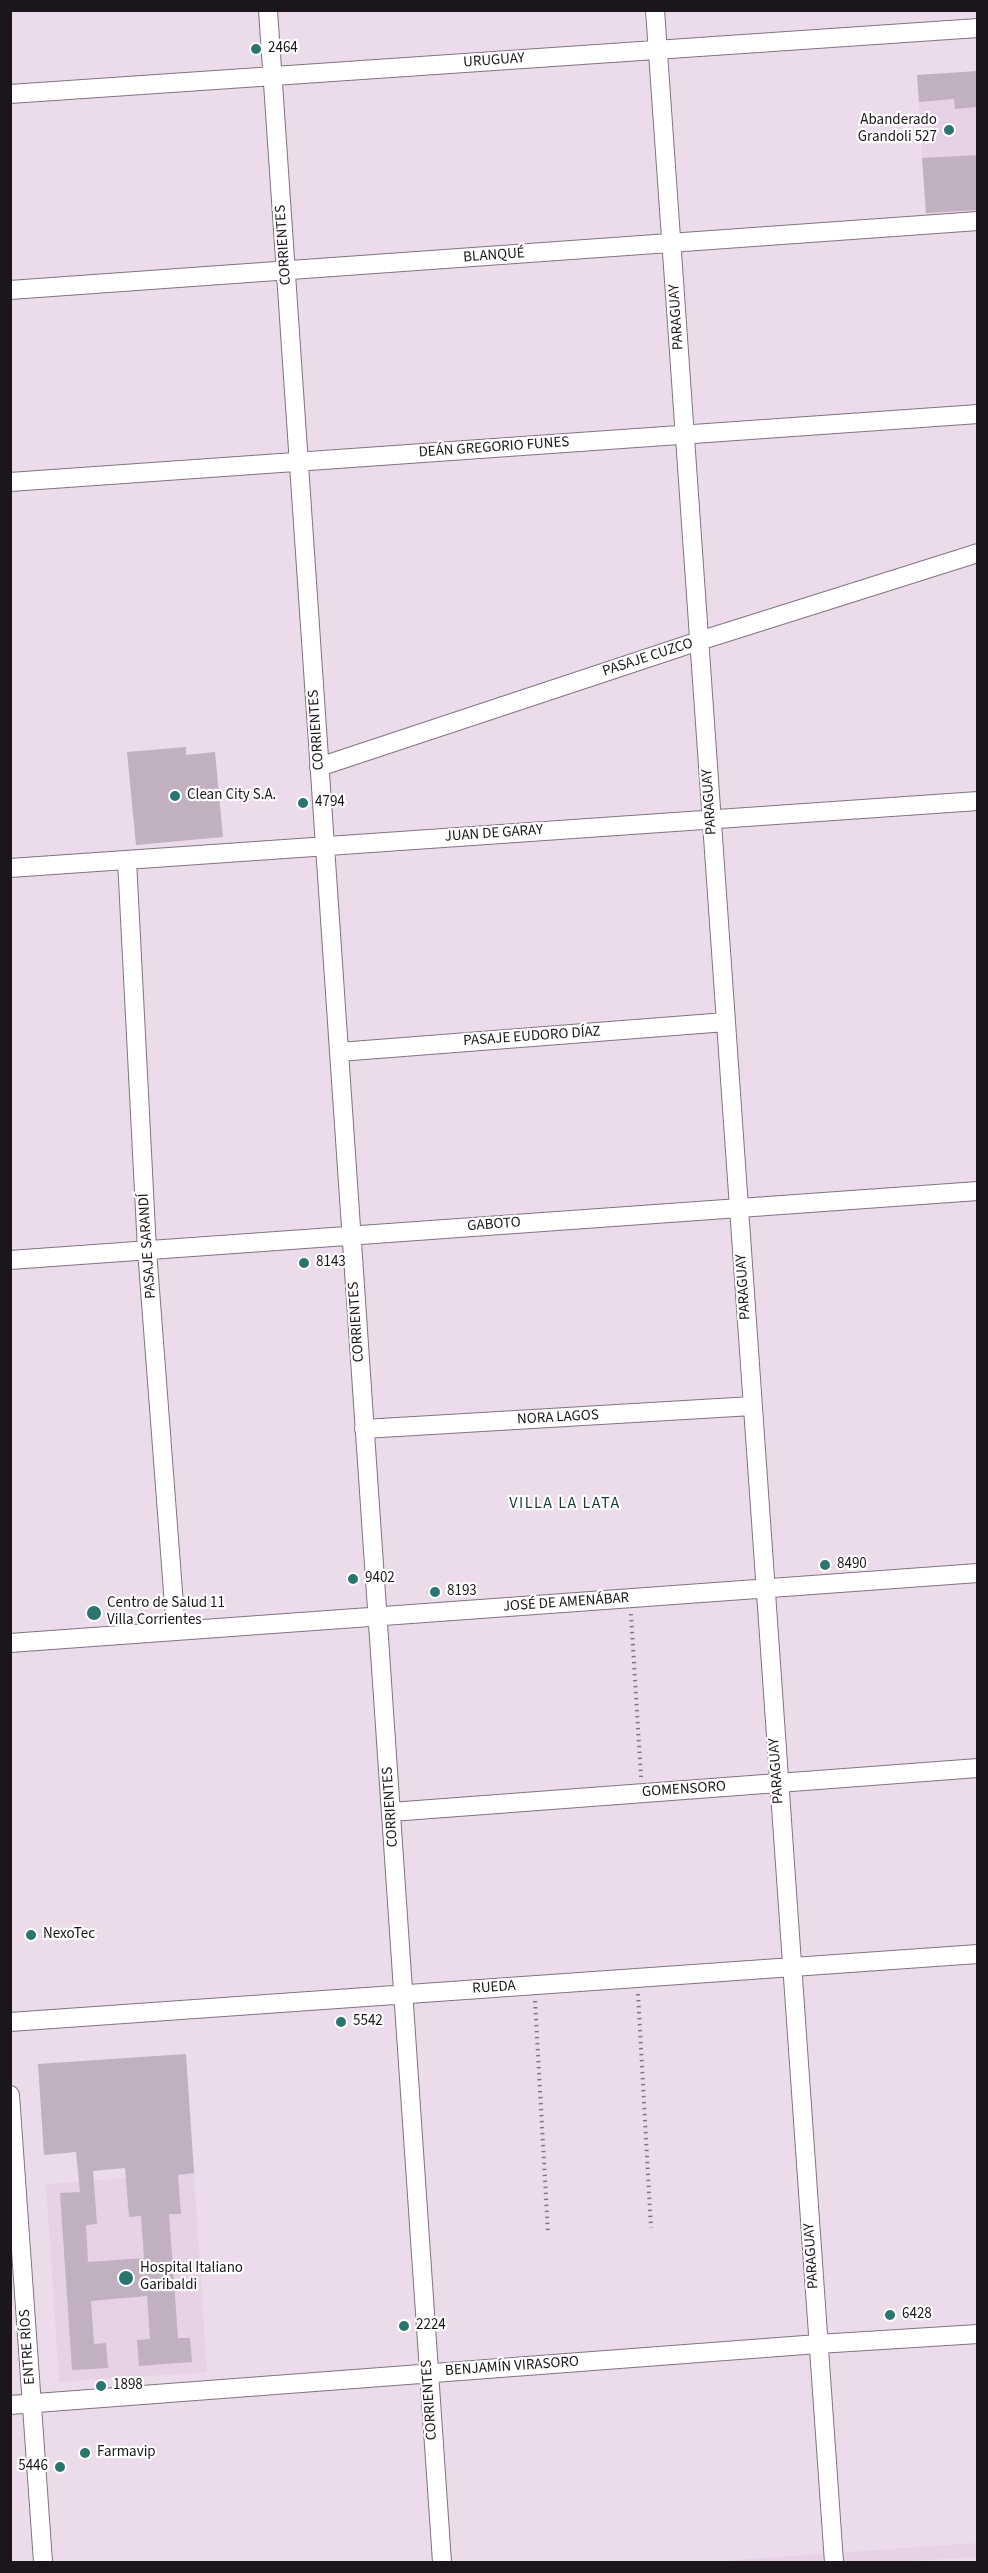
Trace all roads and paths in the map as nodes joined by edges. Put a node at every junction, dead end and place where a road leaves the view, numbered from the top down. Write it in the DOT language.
graph roads {
  1 [pos="268,10"];
  2 [pos="655,10"];
  3 [pos="978,28"];
  4 [pos="658,50"];
  5 [pos="273,76"];
  6 [pos="10,94"];
  7 [pos="978,221"];
  8 [pos="671,243"];
  9 [pos="286,271"];
  10 [pos="10,291"];
  11 [pos="978,414"];
  12 [pos="685,435"];
  13 [pos="299,462"];
  14 [pos="10,482"];
  15 [pos="978,553"];
  16 [pos="699,641"];
  17 [pos="319,767"];
  18 [pos="978,801"];
  19 [pos="712,819"];
  20 [pos="325,846"];
  21 [pos="127,860"];
  22 [pos="10,868"];
  23 [pos="726,1022"];
  24 [pos="339,1052"];
  25 [pos="978,1191"];
  26 [pos="739,1208"];
  27 [pos="351,1236"];
  28 [pos="147,1250"];
  29 [pos="10,1260"];
  30 [pos="752,1406"];
  31 [pos="364,1429"];
  32 [pos="978,1573"];
  33 [pos="765,1588"];
  34 [pos="630,1598"];
  35 [pos="377,1616"];
  36 [pos="176,1631"];
  37 [pos="10,1643"];
  38 [pos="978,1768"];
  39 [pos="778,1782"];
  40 [pos="642,1793"];
  41 [pos="391,1812"];
  42 [pos="978,1954"];
  43 [pos="791,1967"];
  44 [pos="637,1978"];
  45 [pos="534,1985"];
  46 [pos="403,1995"];
  47 [pos="10,2022"];
  48 [pos="10,2095"];
  49 [pos="651,2228"];
  50 [pos="548,2233"];
  51 [pos="978,2334"];
  52 [pos="818,2344"];
  53 [pos="428,2373"];
  54 [pos="32,2403"];
  55 [pos="10,2405"];
  56 [pos="43,2562"];
  57 [pos="442,2562"];
  58 [pos="834,2562"];
  1 -- 5 [label="street, CORRIENTES"];
  2 -- 4 [label="street, PARAGUAY"];
  3 -- 4 [label="street, URUGUAY"];
  4 -- 5 [label="street, URUGUAY"];
  4 -- 8 [label="street, PARAGUAY"];
  5 -- 6 [label="street, URUGUAY"];
  5 -- 9 [label="street, CORRIENTES"];
  7 -- 8 [label="street, BLANQUÉ"];
  8 -- 9 [label="street, BLANQUÉ"];
  8 -- 12 [label="street, PARAGUAY"];
  9 -- 10 [label="street, BLANQUÉ"];
  9 -- 13 [label="street, CORRIENTES"];
  11 -- 12 [label="street, DEÁN GREGORIO FUNES"];
  12 -- 13 [label="street, DEÁN GREGORIO FUNES"];
  12 -- 16 [label="street, PARAGUAY"];
  13 -- 14 [label="street, DEÁN GREGORIO FUNES"];
  13 -- 17 [label="street, CORRIENTES"];
  15 -- 16 [label="street, PASAJE CUZCO"];
  16 -- 17 [label="street, PASAJE CUZCO"];
  16 -- 19 [label="street, PARAGUAY"];
  17 -- 20 [label="street, CORRIENTES"];
  18 -- 19 [label="street, JUAN DE GARAY"];
  19 -- 20 [label="street, JUAN DE GARAY"];
  19 -- 23 [label="street, PARAGUAY"];
  20 -- 21 [label="street, JUAN DE GARAY"];
  20 -- 24 [label="street, CORRIENTES"];
  21 -- 22 [label="street, JUAN DE GARAY"];
  21 -- 28 [label="street, PASAJE SARANDÍ"];
  23 -- 24 [label="street, PASAJE EUDORO DÍAZ"];
  23 -- 26 [label="street, PARAGUAY"];
  24 -- 27 [label="street, CORRIENTES"];
  25 -- 26 [label="street, GABOTO"];
  26 -- 27 [label="street, GABOTO"];
  26 -- 30 [label="street, PARAGUAY"];
  27 -- 28 [label="street, GABOTO"];
  27 -- 31 [label="street, CORRIENTES"];
  28 -- 29 [label="street, GABOTO"];
  28 -- 36 [label="street, PASAJE SARANDÍ"];
  30 -- 31 [label="street, NORA LAGOS"];
  30 -- 33 [label="street, PARAGUAY"];
  31 -- 35 [label="street, CORRIENTES"];
  32 -- 33 [label="street, JOSÉ DE AMENÁBAR"];
  33 -- 34 [label="street, JOSÉ DE AMENÁBAR"];
  33 -- 39 [label="street, PARAGUAY"];
  34 -- 35 [label="street, JOSÉ DE AMENÁBAR"];
  34 -- 40 [label="path"];
  35 -- 36 [label="street, JOSÉ DE AMENÁBAR"];
  35 -- 41 [label="street, CORRIENTES"];
  36 -- 37 [label="street, JOSÉ DE AMENÁBAR"];
  38 -- 39 [label="street, GOMENSORO"];
  39 -- 40 [label="street, GOMENSORO"];
  39 -- 43 [label="street, PARAGUAY"];
  40 -- 41 [label="street, GOMENSORO"];
  41 -- 46 [label="street, CORRIENTES"];
  42 -- 43 [label="street, RUEDA"];
  43 -- 44 [label="street, RUEDA"];
  43 -- 52 [label="street, PARAGUAY"];
  44 -- 45 [label="street, RUEDA"];
  44 -- 49 [label="path"];
  45 -- 46 [label="street, RUEDA"];
  45 -- 50 [label="path"];
  46 -- 47 [label="street, RUEDA"];
  46 -- 53 [label="street, CORRIENTES"];
  48 -- 54 [label="street, ENTRE RÍOS"];
  51 -- 52 [label="street, BENJAMÍN VIRASORO"];
  52 -- 53 [label="street, BENJAMÍN VIRASORO"];
  52 -- 58 [label="street, PARAGUAY"];
  53 -- 54 [label="street, BENJAMÍN VIRASORO"];
  53 -- 57 [label="street, CORRIENTES"];
  54 -- 55 [label="street, BENJAMÍN VIRASORO"];
  54 -- 56 [label="street, ENTRE RÍOS"];
}
